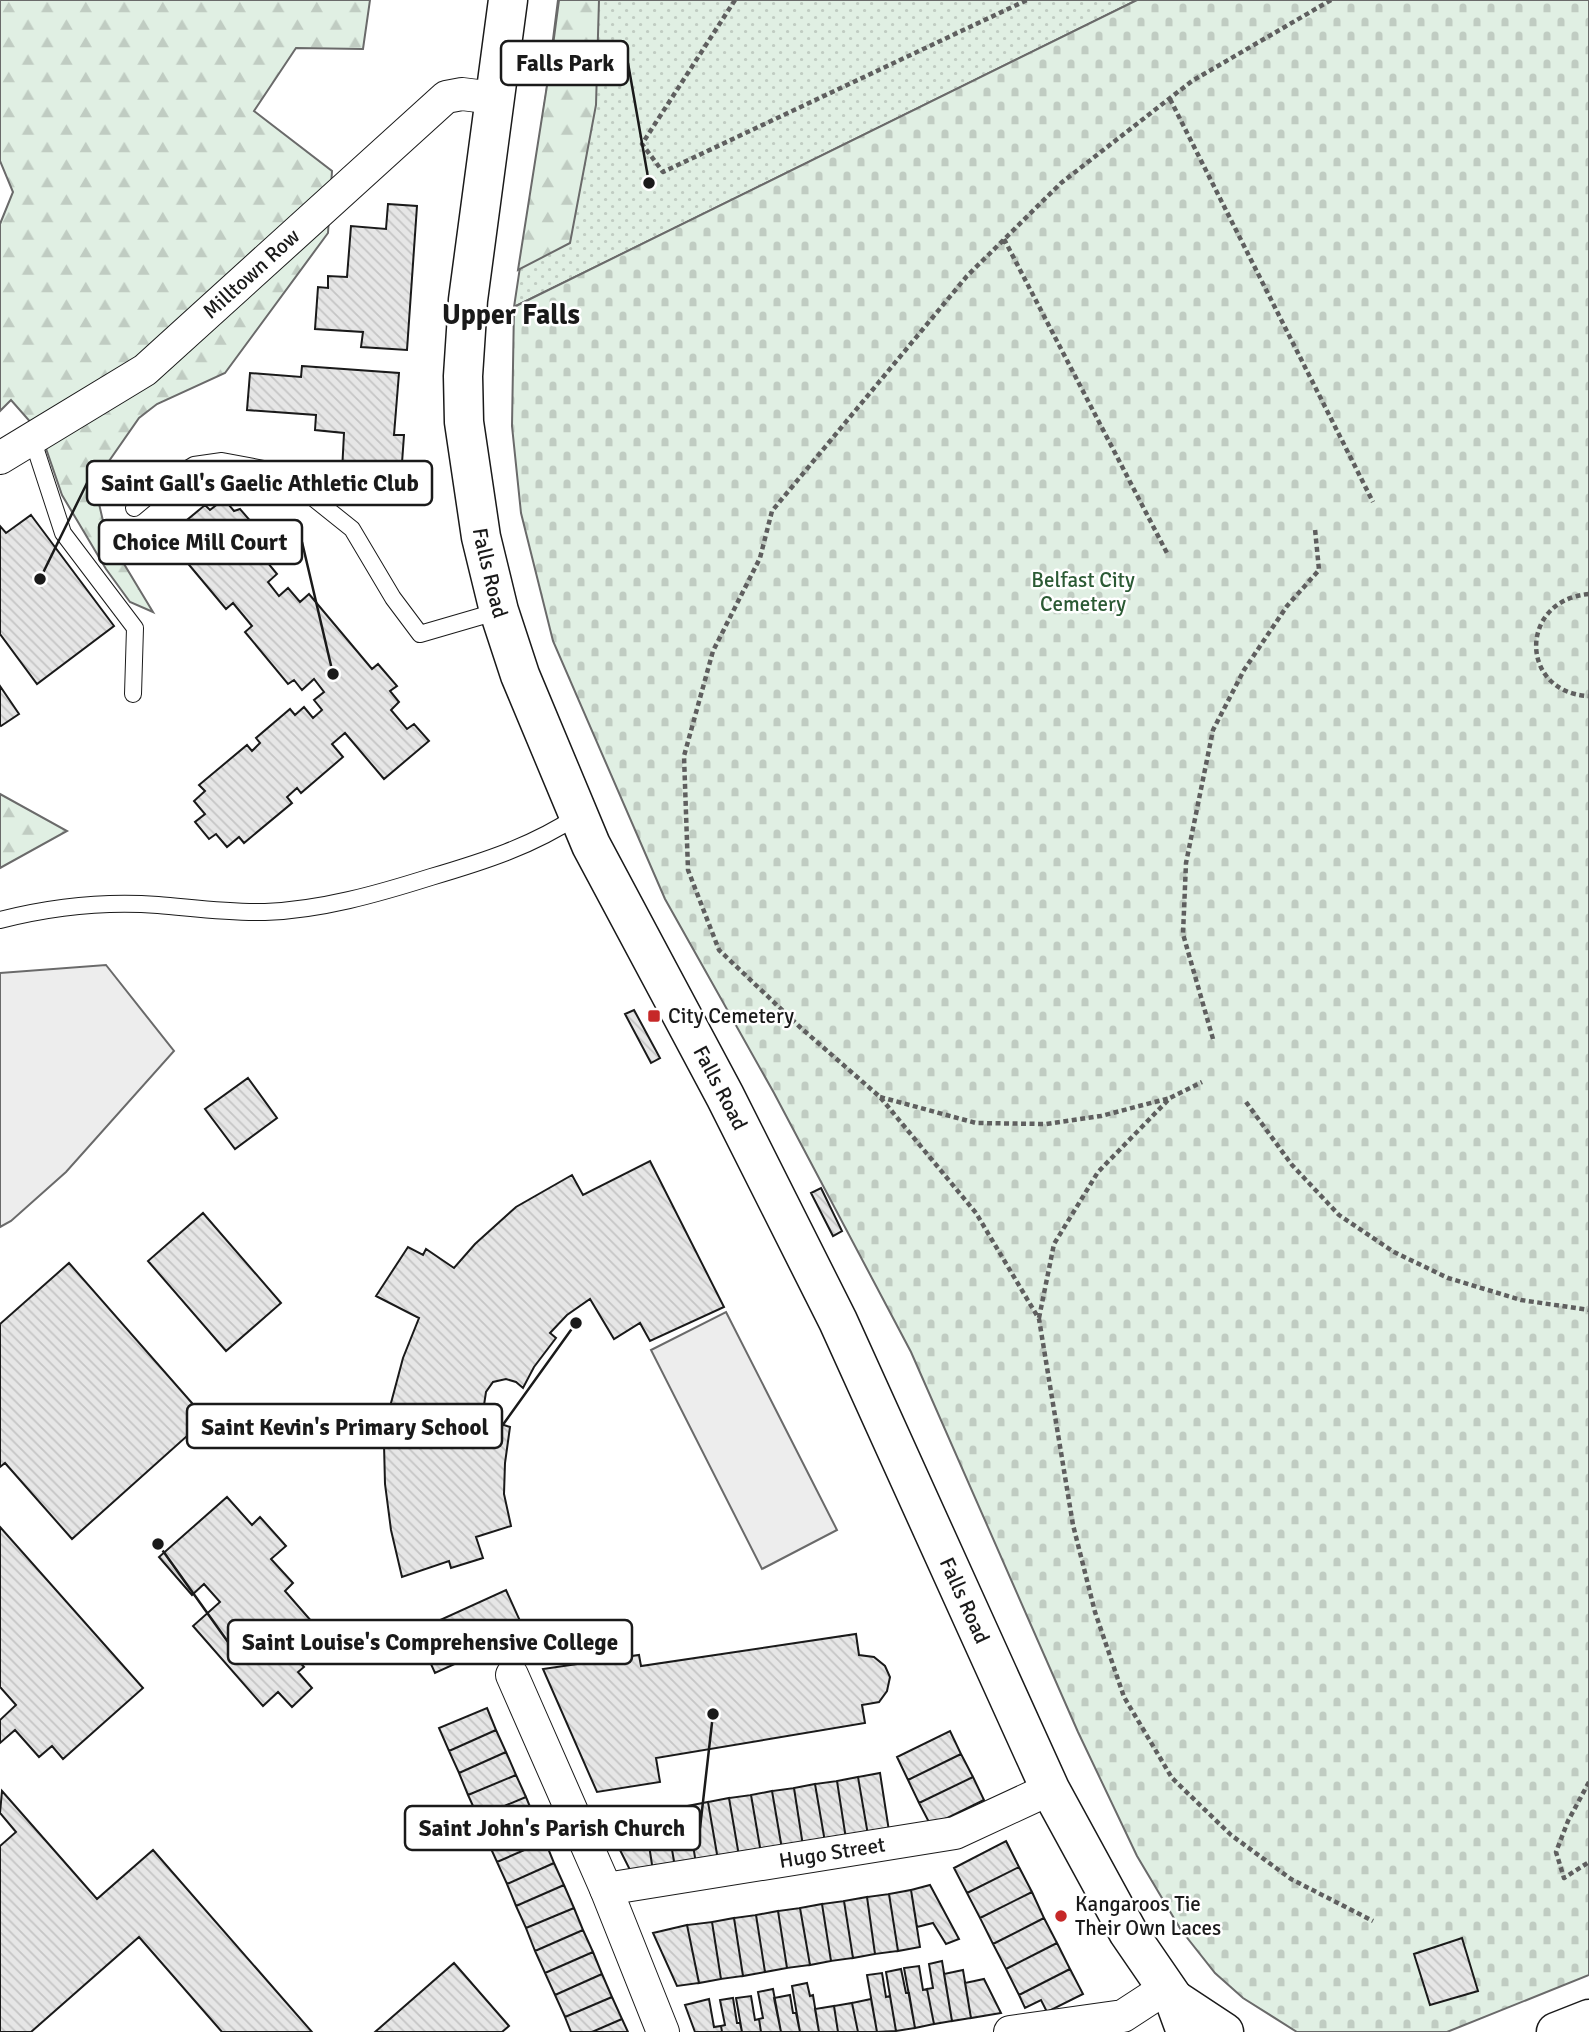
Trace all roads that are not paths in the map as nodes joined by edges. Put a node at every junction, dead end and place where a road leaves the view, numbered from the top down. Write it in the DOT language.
graph roads {
  1 [pos="508,0"];
  2 [pos="494,98"];
  3 [pos="32,438"];
  4 [pos="0,458"];
  5 [pos="134,508"];
  6 [pos="499,611"];
  7 [pos="133,694"];
  8 [pos="577,816"];
  9 [pos="0,920"];
  10 [pos="512,1675"];
  11 [pos="1050,1789"];
  12 [pos="606,1889"];
  13 [pos="1175,2006"];
  14 [pos="1589,2019"];
  15 [pos="663,2032"];
  16 [pos="1010,2032"];
  17 [pos="1224,2032"];
  18 [pos="1556,2032"];
  1 -- 2 [label="main road, Falls Road"];
  2 -- 3 [label="street, Milltown Row"];
  2 -- 6 [label="main road, Falls Road"];
  3 -- 4 [label="street, Milltown Row"];
  3 -- 7 [label="lane"];
  5 -- 6 [label="lane"];
  6 -- 8 [label="main road, Falls Road"];
  8 -- 9 [label="lane"];
  8 -- 11 [label="main road, Falls Road"];
  10 -- 12 [label="street"];
  11 -- 12 [label="street, Hugo Street"];
  11 -- 13 [label="main road, Falls Road"];
  12 -- 15 [label="street"];
  13 -- 16 [label="street"];
  13 -- 17 [label="main road, Falls Road"];
  14 -- 18 [label="main road"];
}
